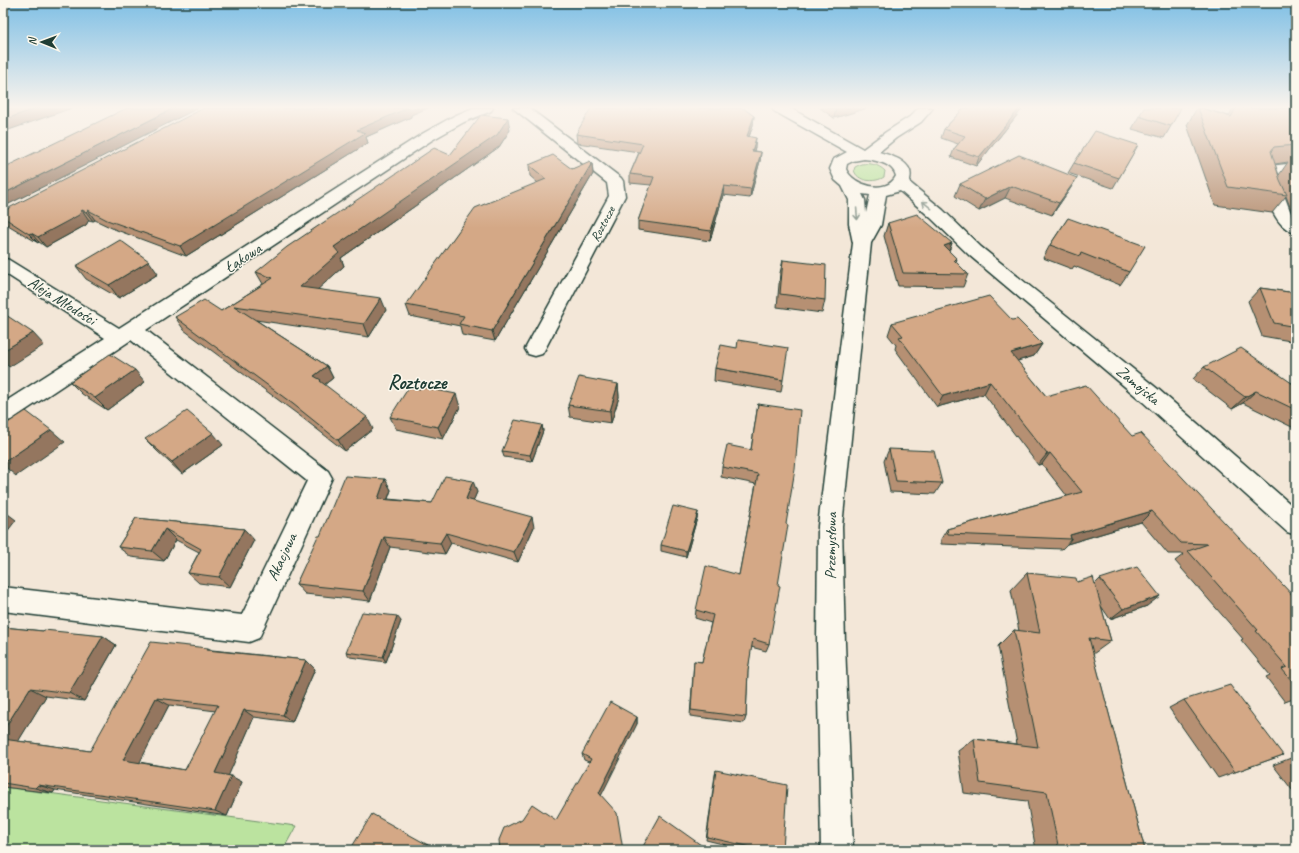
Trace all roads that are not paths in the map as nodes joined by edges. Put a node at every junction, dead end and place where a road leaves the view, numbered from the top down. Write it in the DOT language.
graph roads {
  1 [pos="410,148"];
  2 [pos="572,148"];
  3 [pos="824,148"];
  4 [pos="853,148"];
  5 [pos="873,148"];
  6 [pos="902,148"];
  7 [pos="899,153"];
  8 [pos="864,154"];
  9 [pos="839,164"];
  10 [pos="1296,168"];
  11 [pos="901,183"];
  12 [pos="850,185"];
  13 [pos="882,191"];
  14 [pos="1296,228"];
  15 [pos="862,244"];
  16 [pos="975,252"];
  17 [pos="3,264"];
  18 [pos="126,334"];
  19 [pos="535,349"];
  20 [pos="3,414"];
  21 [pos="1296,524"];
  22 [pos="3,600"];
  23 [pos="838,850"];
  1 -- 18 [label="street, Łąkowa"];
  2 -- 19 [label="street, Roztocze"];
  3 -- 9 [label="street"];
  4 -- 8 [label="street"];
  5 -- 8 [label="street"];
  6 -- 7 [label="street"];
  7 -- 8 [label="street"];
  7 -- 11 [label="street"];
  8 -- 9 [label="street"];
  9 -- 12 [label="street, Przemysłowa"];
  10 -- 14 [label="street"];
  11 -- 13 [label="street"];
  16 -- 11 [label="street, Zamojska, one-way"];
  12 -- 13 [label="street"];
  12 -- 15 [label="street, Przemysłowa, one-way"];
  13 -- 15 [label="street, Przemysłowa"];
  13 -- 16 [label="street, Zamojska"];
  15 -- 23 [label="street, Przemysłowa"];
  16 -- 21 [label="street, Zamojska"];
  17 -- 18 [label="street, Aleja Młodości"];
  18 -- 20 [label="street, Łąkowa"];
  18 -- 22 [label="street, Akacjowa"];
}
